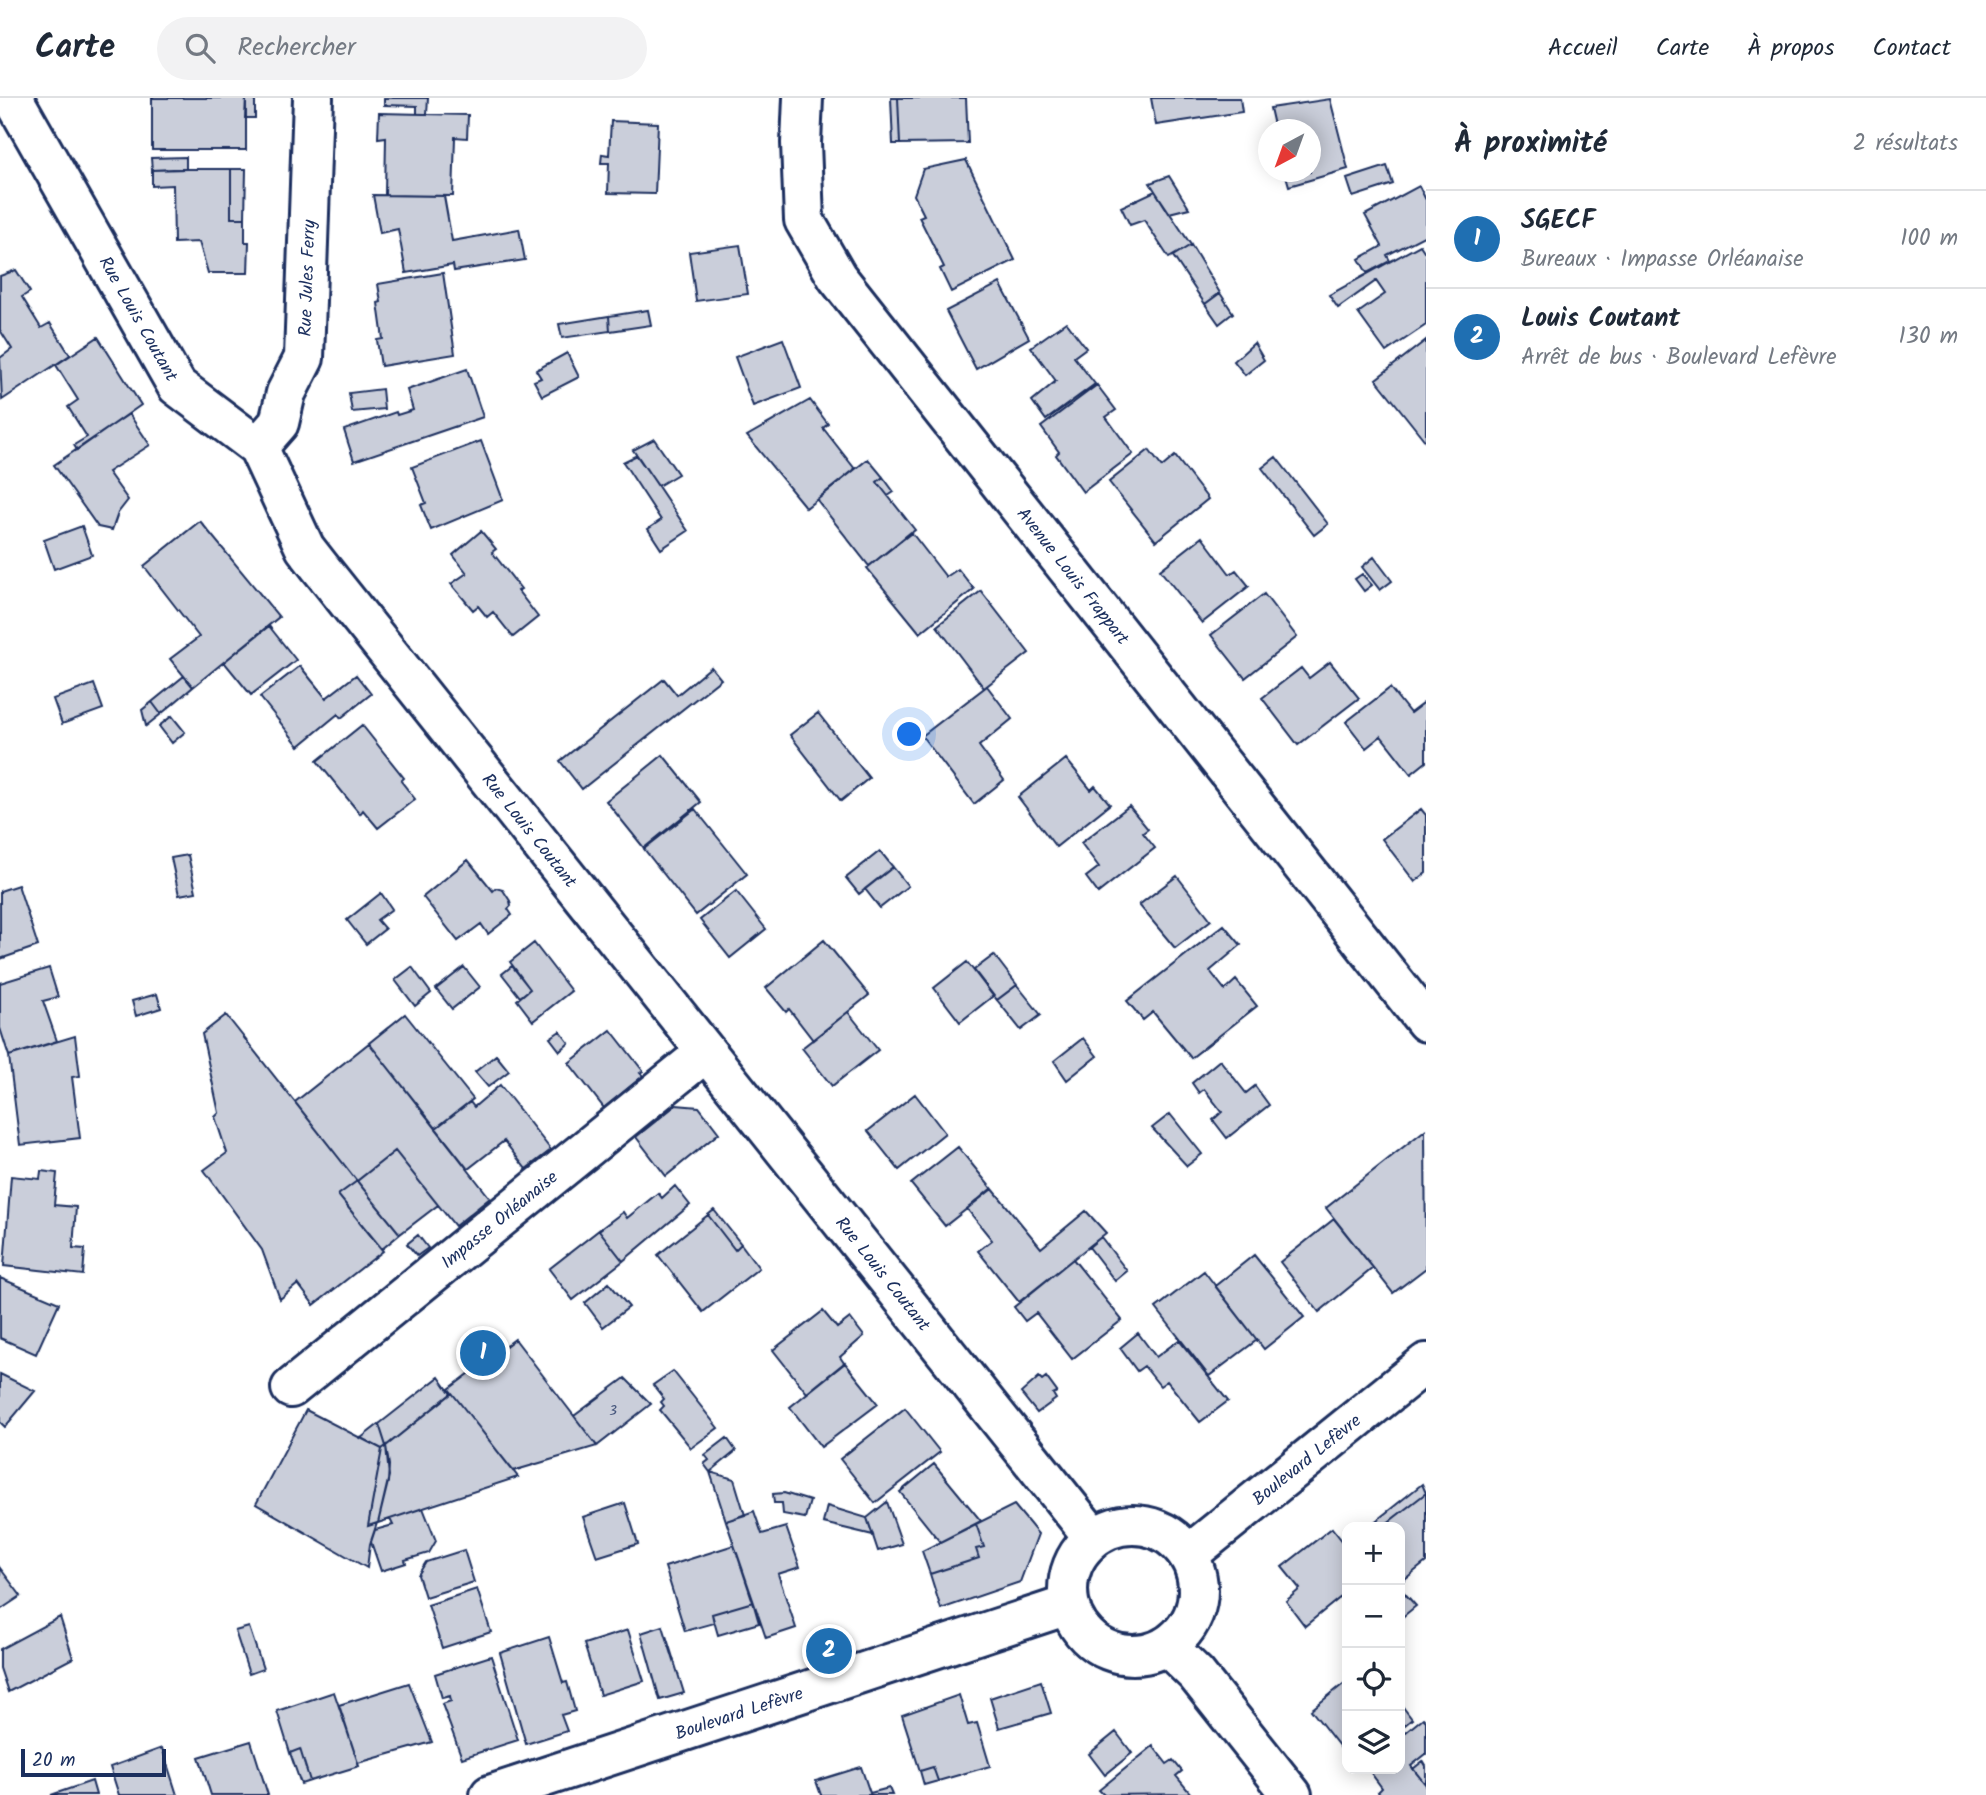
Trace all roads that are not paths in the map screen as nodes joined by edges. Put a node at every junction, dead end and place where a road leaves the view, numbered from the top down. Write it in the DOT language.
graph roads {
  1 [pos="13,98"];
  2 [pos="313,98"];
  3 [pos="803,98"];
  4 [pos="258,447"];
  5 [pos="1426,1022"];
  6 [pos="706,1052"];
  7 [pos="1426,1363"];
  8 [pos="291,1388"];
  9 [pos="1093,1537"];
  10 [pos="1188,1555"];
  11 [pos="1068,1605"];
  12 [pos="1167,1646"];
  13 [pos="490,1795"];
  14 [pos="1292,1795"];
  1 -- 4 [label="street, Rue Louis Coutant"];
  2 -- 4 [label="street, Rue Jules Ferry"];
  3 -- 5 [label="street, Avenue Louis Frappart"];
  4 -- 6 [label="street, Rue Louis Coutant"];
  6 -- 8 [label="street, Impasse Orléanaise"];
  6 -- 9 [label="street, Rue Louis Coutant"];
  7 -- 10 [label="street, Boulevard Lefèvre"];
  9 -- 10 [label="street"];
  9 -- 11 [label="street"];
  10 -- 12 [label="street"];
  11 -- 12 [label="street"];
  11 -- 13 [label="street, Boulevard Lefèvre"];
  12 -- 14 [label="street"];
}
